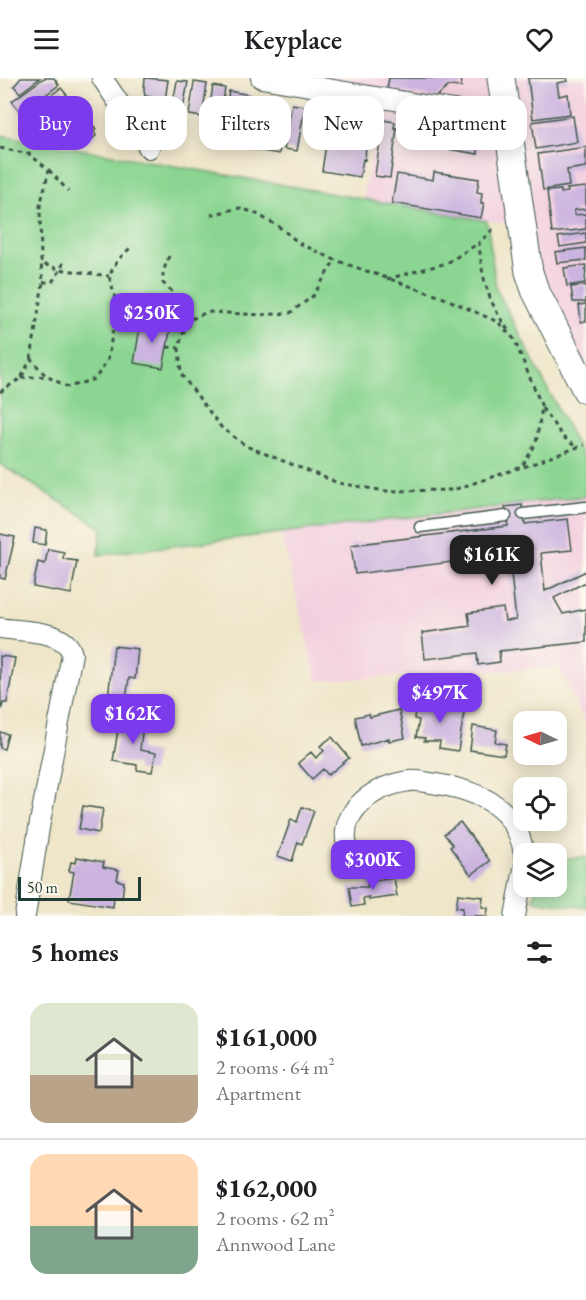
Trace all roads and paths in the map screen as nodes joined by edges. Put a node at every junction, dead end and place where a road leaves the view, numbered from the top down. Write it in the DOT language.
graph roads {
  1 [pos="102,78"];
  2 [pos="261,78"];
  3 [pos="501,78"];
  4 [pos="303,82"];
  5 [pos="351,86"];
  6 [pos="114,96"];
  7 [pos="401,96"];
  8 [pos="503,96"];
  9 [pos="0,148"];
  10 [pos="511,150"];
  11 [pos="49,170"];
  12 [pos="68,191"];
  13 [pos="210,215"];
  14 [pos="493,229"];
  15 [pos="479,243"];
  16 [pos="130,248"];
  17 [pos="168,256"];
  18 [pos="64,260"];
  19 [pos="335,260"];
  20 [pos="41,263"];
  21 [pos="61,269"];
  22 [pos="109,276"];
  23 [pos="385,279"];
  24 [pos="43,282"];
  25 [pos="192,319"];
  26 [pos="514,339"];
  27 [pos="167,347"];
  28 [pos="179,348"];
  29 [pos="31,359"];
  30 [pos="46,376"];
  31 [pos="21,378"];
  32 [pos="586,390"];
  33 [pos="0,392"];
  34 [pos="542,407"];
  35 [pos="584,445"];
  36 [pos="576,447"];
  37 [pos="522,467"];
  38 [pos="586,507"];
  39 [pos="523,514"];
  40 [pos="506,516"];
  41 [pos="420,526"];
  42 [pos="0,628"];
  43 [pos="520,843"];
  44 [pos="347,846"];
  45 [pos="519,897"];
  46 [pos="25,916"];
  47 [pos="515,916"];
  1 -- 6 [label="street"];
  2 -- 4 [label="street"];
  3 -- 8 [label="main road"];
  4 -- 5 [label="street"];
  5 -- 7 [label="street"];
  9 -- 11 [label="path"];
  10 -- 32 [label="main road"];
  11 -- 12 [label="path"];
  11 -- 20 [label="path"];
  13 -- 19 [label="path"];
  14 -- 15 [label="path"];
  15 -- 23 [label="path"];
  15 -- 26 [label="path"];
  16 -- 22 [label="path"];
  17 -- 25 [label="path"];
  18 -- 21 [label="path"];
  19 -- 23 [label="path"];
  19 -- 25 [label="path"];
  20 -- 21 [label="path"];
  20 -- 24 [label="path"];
  21 -- 22 [label="path"];
  21 -- 24 [label="path"];
  22 -- 30 [label="path"];
  23 -- 26 [label="path"];
  24 -- 29 [label="path"];
  25 -- 28 [label="path"];
  26 -- 34 [label="path"];
  27 -- 28 [label="path"];
  28 -- 37 [label="path"];
  29 -- 30 [label="path"];
  29 -- 31 [label="path"];
  30 -- 31 [label="path"];
  31 -- 33 [label="path"];
  34 -- 36 [label="path"];
  34 -- 37 [label="path"];
  35 -- 36 [label="path"];
  36 -- 37 [label="path"];
  38 -- 39 [label="lane"];
  40 -- 41 [label="lane"];
  42 -- 46 [label="street"];
  43 -- 44 [label="street"];
  45 -- 47 [label="street"];
}
